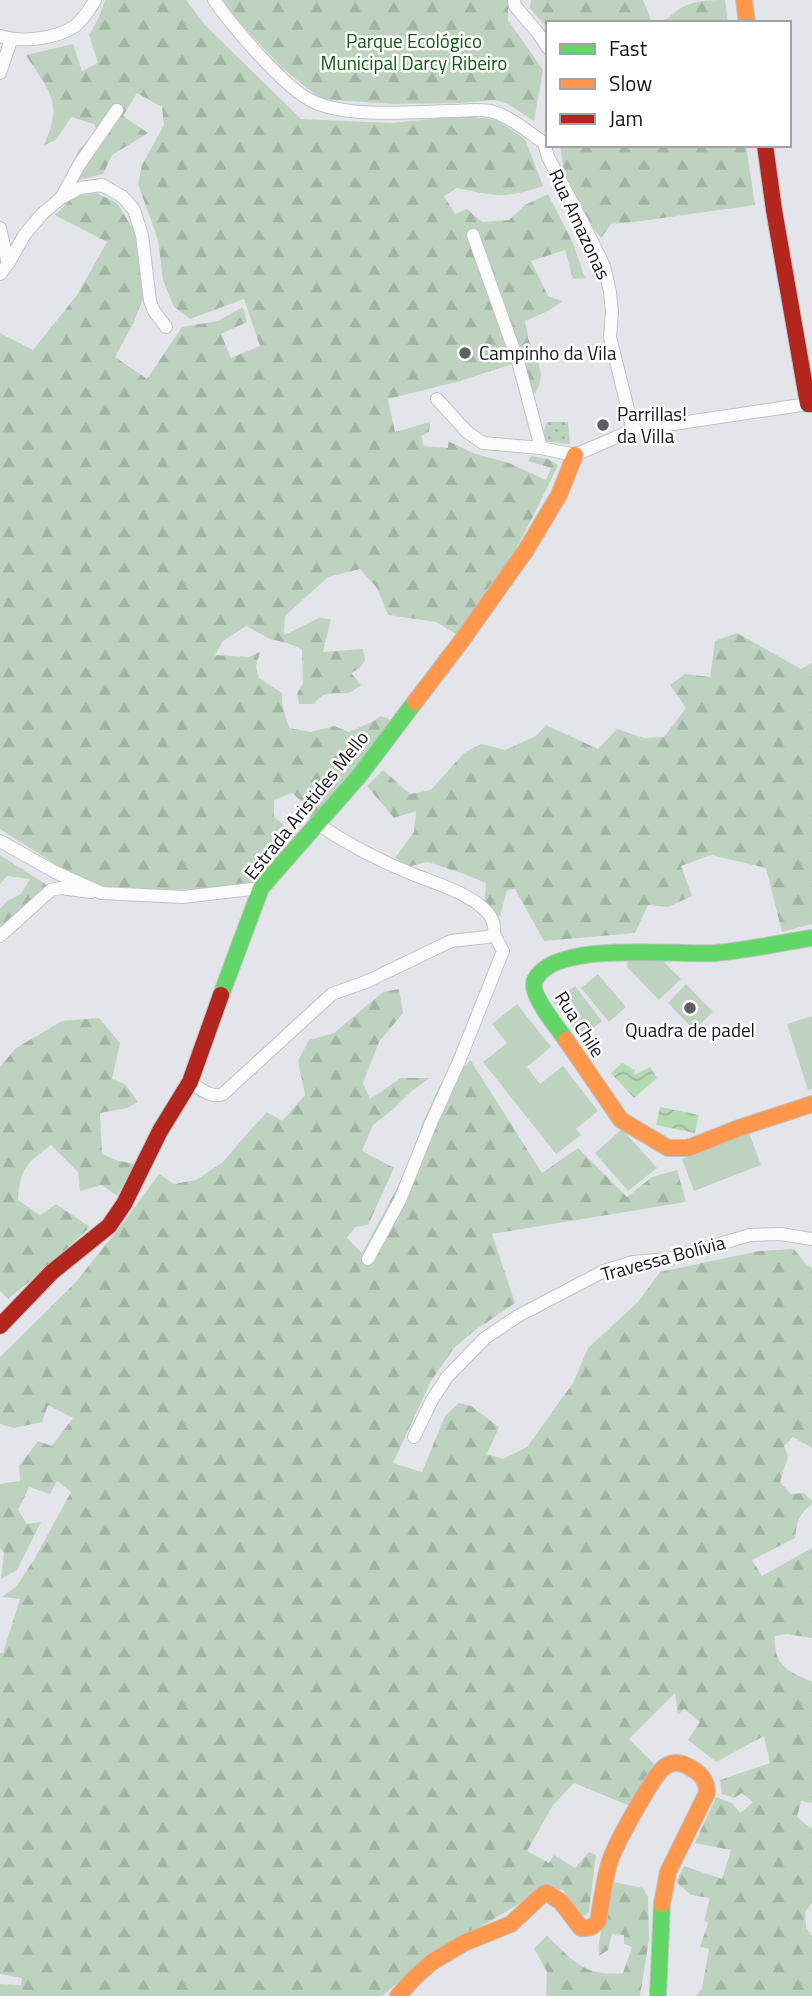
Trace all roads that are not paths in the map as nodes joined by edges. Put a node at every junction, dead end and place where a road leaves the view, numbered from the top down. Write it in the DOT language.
graph roads {
  1 [pos="95,0"];
  2 [pos="214,0"];
  3 [pos="514,0"];
  4 [pos="744,0"];
  5 [pos="747,21"];
  6 [pos="6,38"];
  7 [pos="546,45"];
  8 [pos="0,73"];
  9 [pos="117,110"];
  10 [pos="546,136"];
  11 [pos="547,147"];
  12 [pos="765,147"];
  13 [pos="61,198"];
  14 [pos="0,228"];
  15 [pos="473,235"];
  16 [pos="4,269"];
  17 [pos="166,327"];
  18 [pos="437,399"];
  19 [pos="810,404"];
  20 [pos="633,430"];
  21 [pos="541,448"];
  22 [pos="575,455"];
  23 [pos="318,824"];
  24 [pos="0,841"];
  25 [pos="261,888"];
  26 [pos="102,893"];
  27 [pos="494,934"];
  28 [pos="0,936"];
  29 [pos="812,938"];
  30 [pos="190,1082"];
  31 [pos="812,1104"];
  32 [pos="812,1239"];
  33 [pos="368,1259"];
  34 [pos="0,1326"];
  35 [pos="414,1437"];
  36 [pos="398,1996"];
  37 [pos="658,1996"];
  1 -- 6 [label="street"];
  2 -- 10 [label="street"];
  3 -- 7 [label="street"];
  4 -- 5 [label="street"];
  6 -- 8 [label="street"];
  9 -- 13 [label="street"];
  11 -- 20 [label="street, Rua Amazonas"];
  12 -- 19 [label="street"];
  13 -- 16 [label="street"];
  13 -- 17 [label="street"];
  14 -- 16 [label="street"];
  15 -- 21 [label="street"];
  18 -- 21 [label="street"];
  19 -- 20 [label="street"];
  20 -- 22 [label="street"];
  21 -- 22 [label="street"];
  22 -- 23 [label="street, Estrada Aristides Mello"];
  23 -- 25 [label="street, Estrada Aristides Mello"];
  23 -- 27 [label="street"];
  24 -- 26 [label="street"];
  25 -- 26 [label="street"];
  25 -- 30 [label="street, Estrada Aristides Mello"];
  26 -- 28 [label="street"];
  27 -- 30 [label="street"];
  27 -- 33 [label="street"];
  29 -- 31 [label="street, Rua Chile"];
  30 -- 34 [label="street, Estrada Aristides Mello"];
  32 -- 35 [label="street, Travessa Bolívia"];
  36 -- 37 [label="street"];
}
